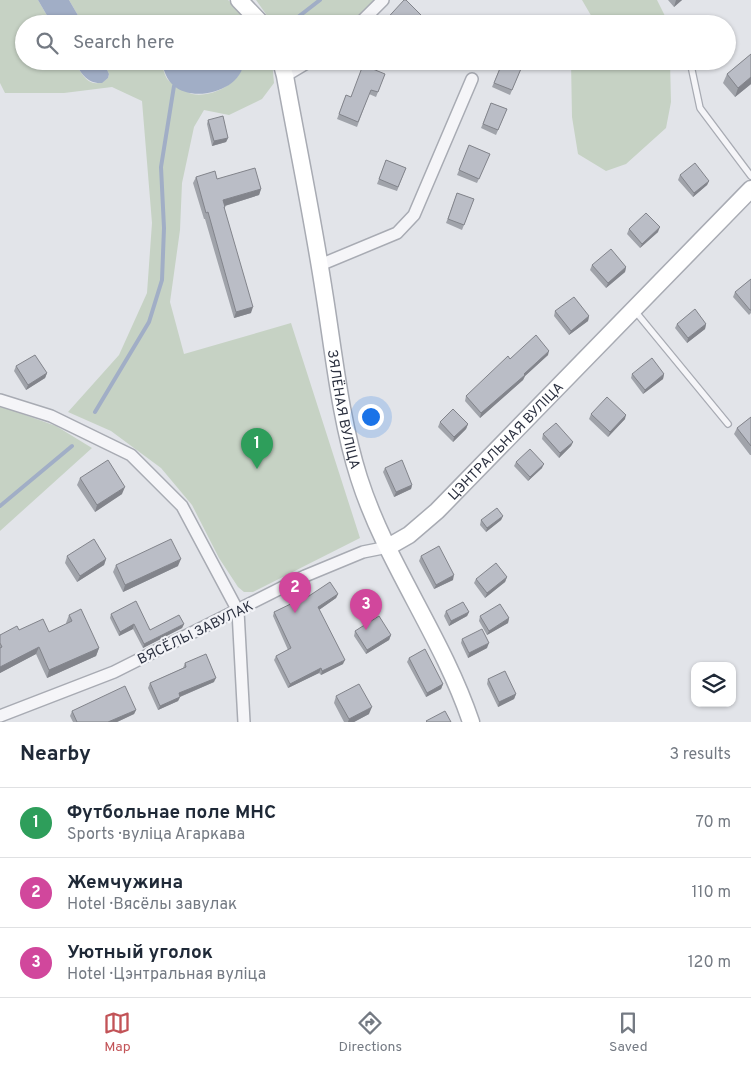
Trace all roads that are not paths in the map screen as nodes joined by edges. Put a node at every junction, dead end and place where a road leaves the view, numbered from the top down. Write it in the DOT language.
graph roads {
  1 [pos="240,0"];
  2 [pos="383,0"];
  3 [pos="254,15"];
  4 [pos="368,15"];
  5 [pos="283,70"];
  6 [pos="692,70"];
  7 [pos="472,79"];
  8 [pos="751,176"];
  9 [pos="751,189"];
  10 [pos="320,265"];
  11 [pos="634,309"];
  12 [pos="0,400"];
  13 [pos="728,424"];
  14 [pos="388,548"];
  15 [pos="238,611"];
  16 [pos="0,716"];
  17 [pos="244,722"];
  18 [pos="470,722"];
  1 -- 3 [label="street"];
  2 -- 4 [label="street"];
  5 -- 10 [label="street, ЗЯЛЁНАЯ ВУЛІЦА"];
  6 -- 8 [label="lane"];
  7 -- 10 [label="street"];
  9 -- 11 [label="street, ЦЭНТРАЛЬНАЯ ВУЛІЦА"];
  10 -- 14 [label="street, ЗЯЛЁНАЯ ВУЛІЦА"];
  11 -- 13 [label="lane"];
  11 -- 14 [label="street, ЦЭНТРАЛЬНАЯ ВУЛІЦА"];
  12 -- 15 [label="street"];
  14 -- 15 [label="street, ВЯСЁЛЫ ЗАВУЛАК"];
  14 -- 18 [label="street"];
  15 -- 16 [label="street, ВЯСЁЛЫ ЗАВУЛАК"];
  15 -- 17 [label="street"];
}
